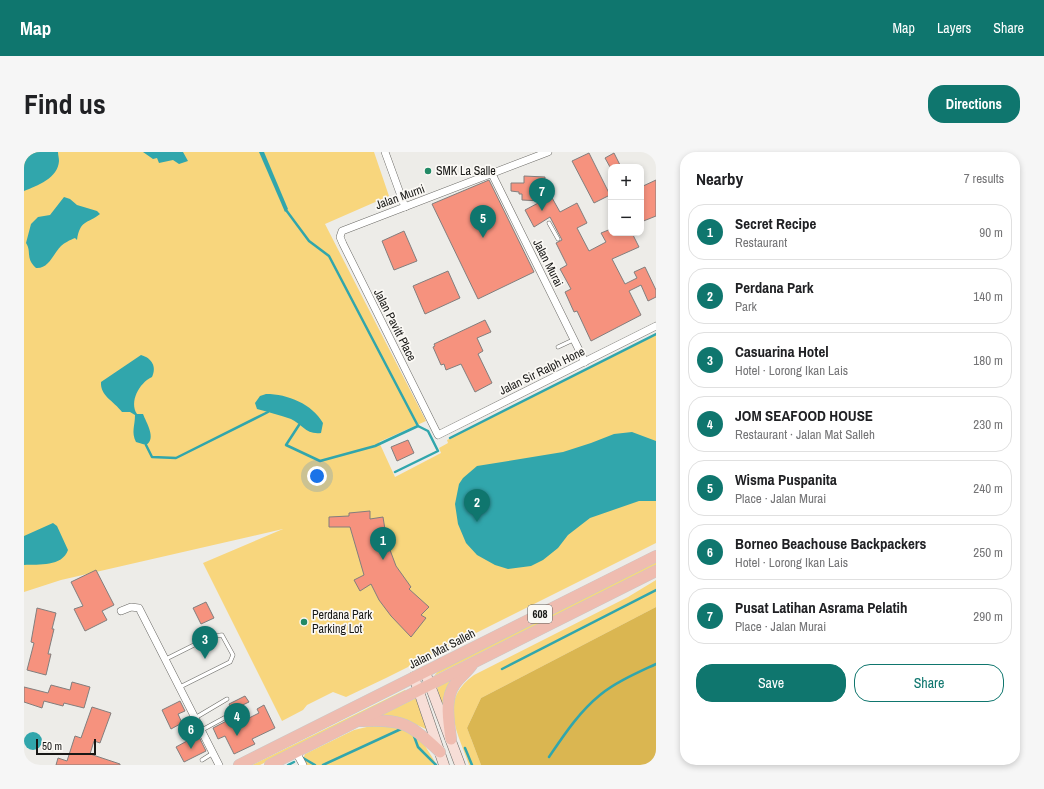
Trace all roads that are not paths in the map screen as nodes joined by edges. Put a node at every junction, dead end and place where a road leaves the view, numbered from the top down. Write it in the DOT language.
graph roads {
  1 [pos="385,152"];
  2 [pos="548,152"];
  3 [pos="492,174"];
  4 [pos="405,207"];
  5 [pos="548,223"];
  6 [pos="350,227"];
  7 [pos="558,238"];
  8 [pos="656,326"];
  9 [pos="573,340"];
  10 [pos="558,347"];
  11 [pos="585,362"];
  12 [pos="438,435"];
  13 [pos="656,556"];
  14 [pos="656,571"];
  15 [pos="122,611"];
  16 [pos="166,659"];
  17 [pos="475,662"];
  18 [pos="425,672"];
  19 [pos="414,678"];
  20 [pos="430,684"];
  21 [pos="180,687"];
  22 [pos="418,690"];
  23 [pos="227,700"];
  24 [pos="237,711"];
  25 [pos="195,718"];
  26 [pos="357,721"];
  27 [pos="202,730"];
  28 [pos="451,739"];
  29 [pos="296,752"];
  30 [pos="440,752"];
  31 [pos="213,753"];
  32 [pos="202,760"];
  33 [pos="219,765"];
  34 [pos="239,765"];
  35 [pos="270,765"];
  36 [pos="303,765"];
  37 [pos="444,765"];
  38 [pos="460,765"];
  1 -- 4 [label="street"];
  2 -- 3 [label="street, Jalan Murni"];
  3 -- 4 [label="street, Jalan Murni"];
  3 -- 9 [label="street, Jalan Murai"];
  4 -- 6 [label="street, Jalan Murni"];
  5 -- 7 [label="lane"];
  6 -- 12 [label="street, Jalan Pavitt Place"];
  8 -- 11 [label="street, Jalan Sir Ralph Hone"];
  9 -- 10 [label="lane"];
  9 -- 11 [label="street, Jalan Murai"];
  11 -- 12 [label="street, Jalan Sir Ralph Hone"];
  13 -- 18 [label="main road, Jalan Mat Salleh / 608"];
  14 -- 17 [label="main road, 608"];
  15 -- 16 [label="street"];
  16 -- 21 [label="street"];
  16 -- 21 [label="lane"];
  17 -- 20 [label="main road, 608"];
  17 -- 28 [label="main road"];
  18 -- 19 [label="main road, Jalan Mat Salleh / 608"];
  18 -- 20 [label="main road"];
  19 -- 22 [label="main road"];
  19 -- 34 [label="main road, Jalan Mat Salleh"];
  20 -- 22 [label="main road, 608"];
  20 -- 28 [label="main road"];
  21 -- 25 [label="street"];
  22 -- 26 [label="main road"];
  22 -- 30 [label="main road"];
  23 -- 25 [label="lane"];
  24 -- 27 [label="lane"];
  25 -- 27 [label="street"];
  26 -- 29 [label="main road"];
  26 -- 30 [label="main road"];
  27 -- 31 [label="street"];
  28 -- 38 [label="main road"];
  29 -- 35 [label="main road"];
  29 -- 36 [label="street"];
  30 -- 37 [label="main road"];
  31 -- 32 [label="lane"];
  31 -- 33 [label="street"];
}
